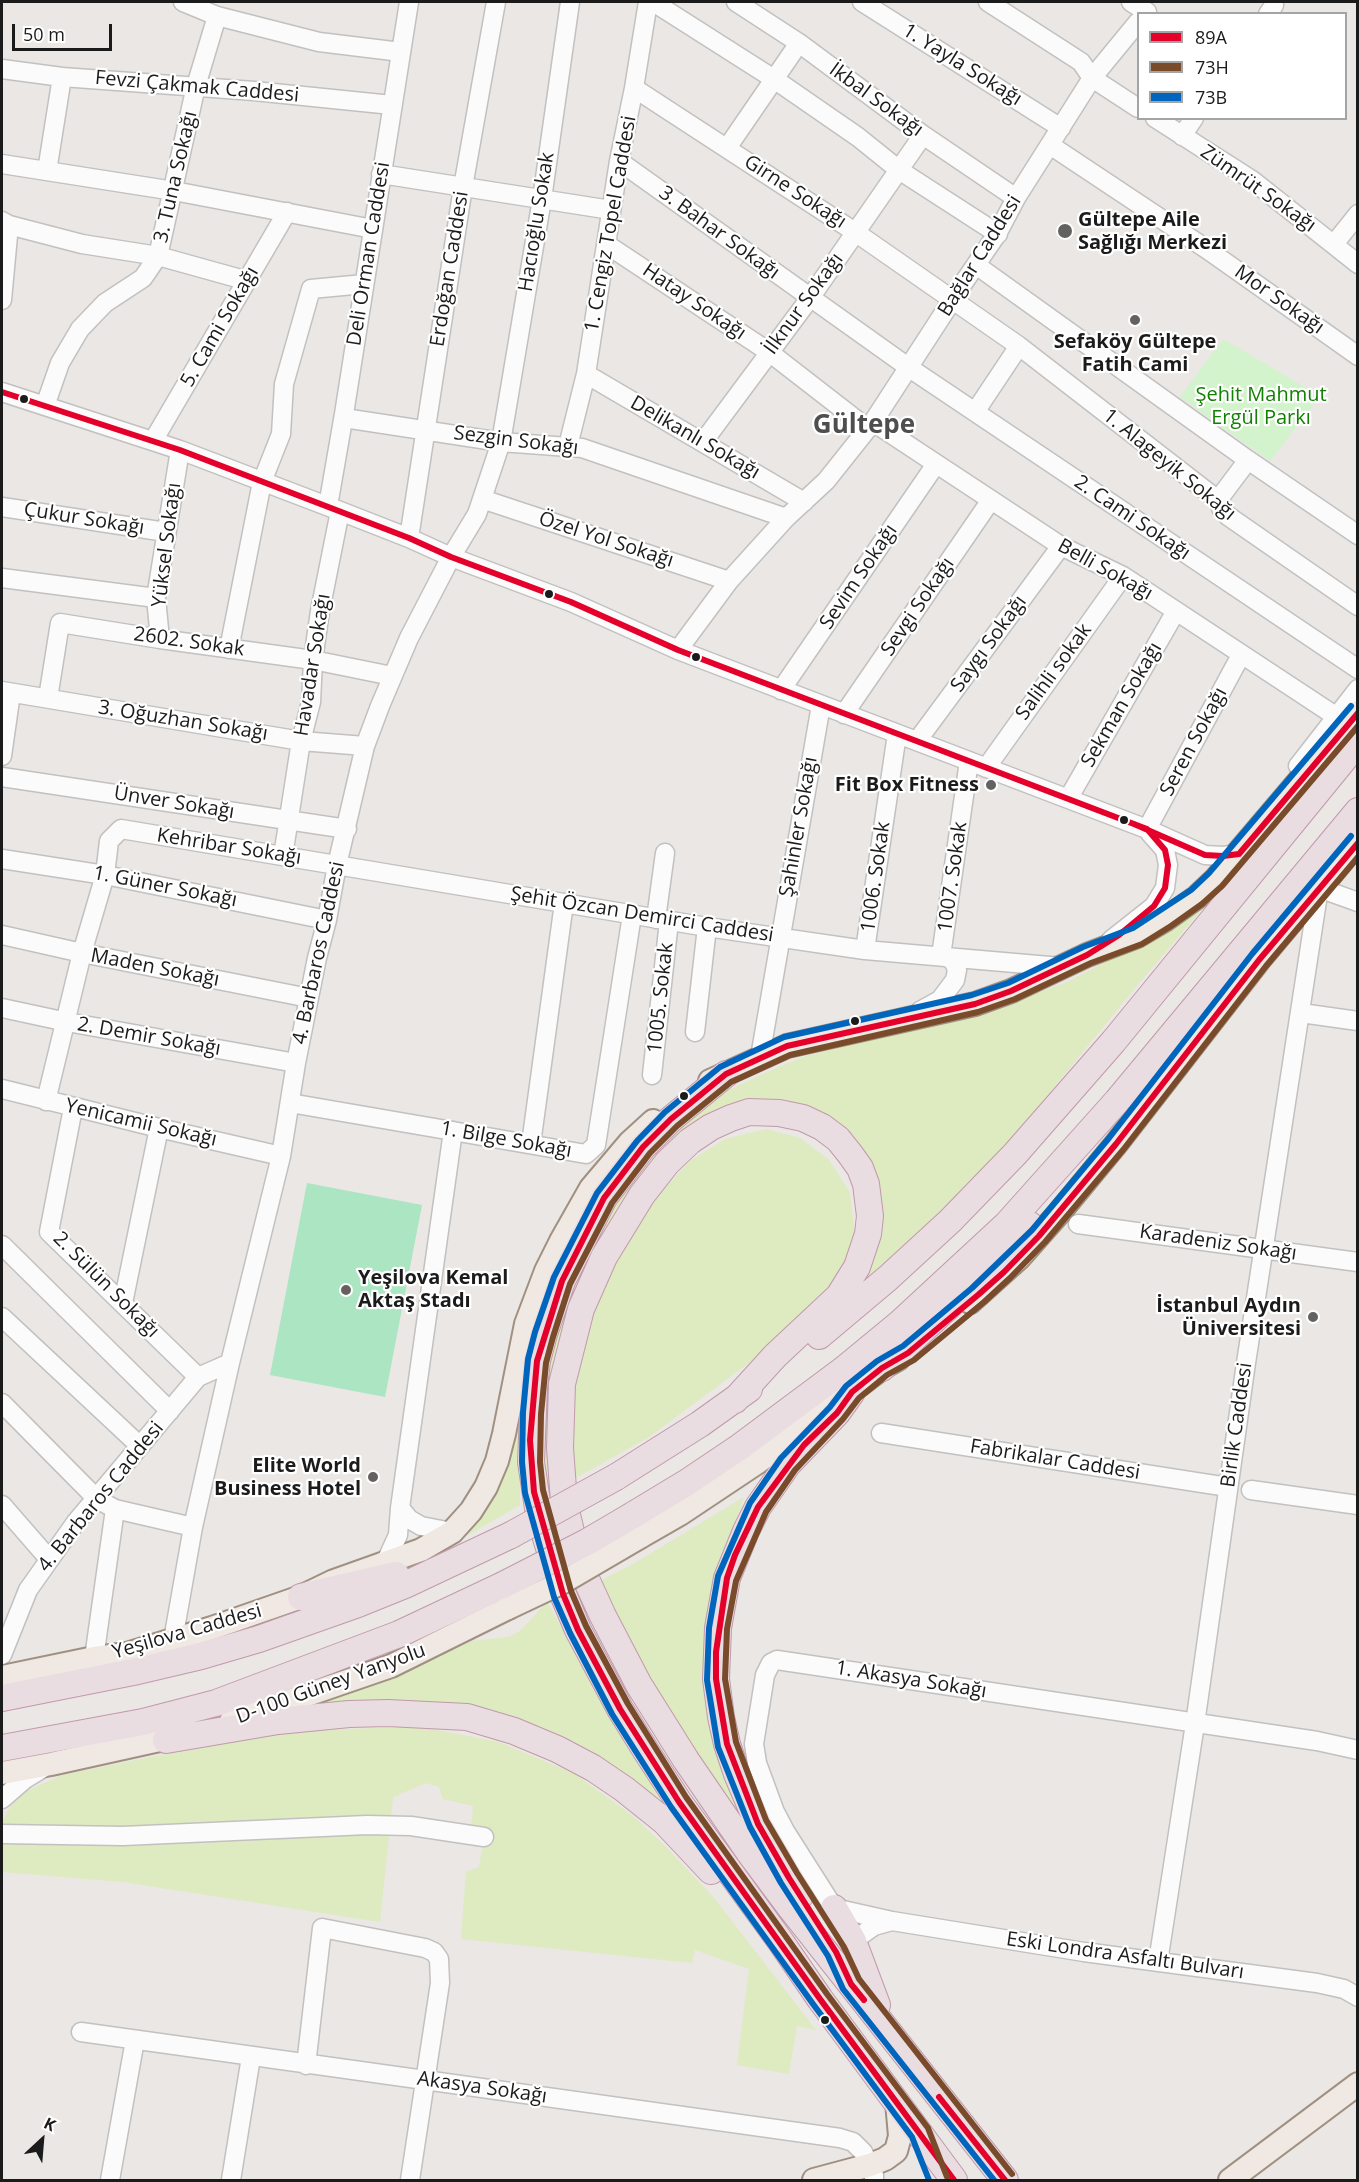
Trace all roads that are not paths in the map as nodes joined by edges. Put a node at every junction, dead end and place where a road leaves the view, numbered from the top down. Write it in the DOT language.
graph roads {
  1 [pos="183,2"];
  2 [pos="409,2"];
  3 [pos="496,2"];
  4 [pos="570,2"];
  5 [pos="648,2"];
  6 [pos="653,2"];
  7 [pos="736,2"];
  8 [pos="862,2"];
  9 [pos="988,2"];
  10 [pos="1131,2"];
  11 [pos="678,8"];
  12 [pos="1147,12"];
  13 [pos="217,16"];
  14 [pos="1137,24"];
  15 [pos="799,43"];
  16 [pos="401,52"];
  17 [pos="2,69"];
  18 [pos="62,77"];
  19 [pos="1092,78"];
  20 [pos="774,79"];
  21 [pos="196,86"];
  22 [pos="634,88"];
  23 [pos="392,105"];
  24 [pos="1137,107"];
  25 [pos="1158,120"];
  26 [pos="1193,120"];
  27 [pos="1061,128"];
  28 [pos="923,135"];
  29 [pos="1182,136"];
  30 [pos="1050,145"];
  31 [pos="727,148"];
  32 [pos="619,161"];
  33 [pos="2,164"];
  34 [pos="899,170"];
  35 [pos="47,171"];
  36 [pos="381,174"];
  37 [pos="463,187"];
  38 [pos="174,191"];
  39 [pos="1016,198"];
  40 [pos="542,199"];
  41 [pos="611,210"];
  42 [pos="287,212"];
  43 [pos="1358,214"];
  44 [pos="5,223"];
  45 [pos="373,229"];
  46 [pos="855,232"];
  47 [pos="998,234"];
  48 [pos="606,243"];
  49 [pos="1334,244"];
  50 [pos="158,256"];
  51 [pos="1358,264"];
  52 [pos="976,265"];
  53 [pos="248,281"];
  54 [pos="364,284"];
  55 [pos="810,298"];
  56 [pos="2,300"];
  57 [pos="952,301"];
  58 [pos="1019,346"];
  59 [pos="769,352"];
  60 [pos="1358,356"];
  61 [pos="908,367"];
  62 [pos="586,374"];
  63 [pos="2,392"];
  64 [pos="45,406"];
  65 [pos="975,412"];
  66 [pos="344,418"];
  67 [pos="870,425"];
  68 [pos="424,430"];
  69 [pos="153,441"];
  70 [pos="501,442"];
  71 [pos="703,442"];
  72 [pos="568,446"];
  73 [pos="180,450"];
  74 [pos="1248,460"];
  75 [pos="936,464"];
  76 [pos="262,482"];
  77 [pos="482,499"];
  78 [pos="991,500"];
  79 [pos="1218,500"];
  80 [pos="804,502"];
  81 [pos="2,507"];
  82 [pos="334,509"];
  83 [pos="786,518"];
  84 [pos="166,532"];
  85 [pos="1358,535"];
  86 [pos="409,538"];
  87 [pos="1061,546"];
  88 [pos="451,557"];
  89 [pos="1124,576"];
  90 [pos="2,578"];
  91 [pos="729,581"];
  92 [pos="156,598"];
  93 [pos="1358,606"];
  94 [pos="1176,611"];
  95 [pos="160,639"];
  96 [pos="229,649"];
  97 [pos="678,650"];
  98 [pos="1241,655"];
  99 [pos="313,660"];
  100 [pos="1358,669"];
  101 [pos="392,676"];
  102 [pos="1358,689"];
  103 [pos="781,690"];
  104 [pos="6,692"];
  105 [pos="48,698"];
  106 [pos="821,705"];
  107 [pos="844,714"];
  108 [pos="1347,715"];
  109 [pos="897,734"];
  110 [pos="301,741"];
  111 [pos="917,741"];
  112 [pos="1358,742"];
  113 [pos="365,746"];
  114 [pos="2,756"];
  115 [pos="977,764"];
  116 [pos="2,777"];
  117 [pos="1068,799"];
  118 [pos="1358,811"];
  119 [pos="289,820"];
  120 [pos="347,829"];
  121 [pos="1147,829"];
  122 [pos="1358,842"];
  123 [pos="665,853"];
  124 [pos="1239,854"];
  125 [pos="283,856"];
  126 [pos="2,859"];
  127 [pos="338,865"];
  128 [pos="105,874"];
  129 [pos="1319,888"];
  130 [pos="1358,902"];
  131 [pos="564,903"];
  132 [pos="632,915"];
  133 [pos="327,920"];
  134 [pos="662,920"];
  135 [pos="707,927"];
  136 [pos="2,935"];
  137 [pos="780,937"];
  138 [pos="866,950"];
  139 [pos="82,953"];
  140 [pos="1087,955"];
  141 [pos="944,957"];
  142 [pos="1061,967"];
  143 [pos="309,998"];
  144 [pos="2,1008"];
  145 [pos="1190,1012"];
  146 [pos="1301,1013"];
  147 [pos="904,1020"];
  148 [pos="1358,1021"];
  149 [pos="67,1022"];
  150 [pos="694,1032"];
  151 [pos="760,1057"];
  152 [pos="296,1062"];
  153 [pos="726,1074"];
  154 [pos="652,1075"];
  155 [pos="2,1089"];
  156 [pos="46,1101"];
  157 [pos="290,1103"];
  158 [pos="74,1108"];
  159 [pos="159,1128"];
  160 [pos="453,1131"];
  161 [pos="531,1144"];
  162 [pos="281,1156"];
  163 [pos="1078,1224"];
  164 [pos="2,1245"];
  165 [pos="1264,1249"];
  166 [pos="1358,1262"];
  167 [pos="123,1303"];
  168 [pos="2,1317"];
  169 [pos="230,1363"];
  170 [pos="882,1368"];
  171 [pos="198,1377"];
  172 [pos="852,1392"];
  173 [pos="735,1400"];
  174 [pos="2,1403"];
  175 [pos="170,1411"];
  176 [pos="881,1433"];
  177 [pos="140,1446"];
  178 [pos="1228,1487"];
  179 [pos="1251,1490"];
  180 [pos="97,1499"];
  181 [pos="2,1505"];
  182 [pos="1358,1505"];
  183 [pos="400,1508"];
  184 [pos="115,1509"];
  185 [pos="636,1526"];
  186 [pos="194,1527"];
  187 [pos="452,1532"];
  188 [pos="49,1559"];
  189 [pos="376,1566"];
  190 [pos="444,1567"];
  191 [pos="301,1597"];
  192 [pos="505,1597"];
  193 [pos="2,1607"];
  194 [pos="15,1620"];
  195 [pos="173,1640"];
  196 [pos="2,1655"];
  197 [pos="94,1658"];
  198 [pos="2,1677"];
  199 [pos="2,1698"];
  200 [pos="1195,1724"];
  201 [pos="166,1740"];
  202 [pos="1317,1741"];
  203 [pos="1358,1741"];
  204 [pos="2,1748"];
  205 [pos="1358,1750"];
  206 [pos="51,1764"];
  207 [pos="2,1773"];
  208 [pos="2,1799"];
  209 [pos="2,1834"];
  210 [pos="484,1837"];
  211 [pos="834,1908"];
  212 [pos="892,1921"];
  213 [pos="853,1941"];
  214 [pos="1158,1962"];
  215 [pos="851,1984"];
  216 [pos="1358,1997"];
  217 [pos="820,1999"];
  218 [pos="887,2031"];
  219 [pos="81,2032"];
  220 [pos="135,2040"];
  221 [pos="251,2057"];
  222 [pos="306,2065"];
  223 [pos="424,2080"];
  224 [pos="1358,2084"];
  225 [pos="897,2102"];
  226 [pos="920,2133"];
  227 [pos="872,2173"];
  228 [pos="110,2181"];
  229 [pos="231,2181"];
  230 [pos="410,2181"];
  231 [pos="814,2181"];
  232 [pos="939,2181"];
  233 [pos="954,2181"];
  234 [pos="1005,2181"];
  235 [pos="1230,2181"];
  1 -- 13 [label="street"];
  2 -- 16 [label="street, Deli Orman Caddesi"];
  3 -- 37 [label="street, Erdoğan Caddesi"];
  4 -- 40 [label="street, Hacıoğlu Sokak"];
  5 -- 22 [label="street, 1. Cengiz Topel Caddesi"];
  6 -- 11 [label="street"];
  7 -- 15 [label="street, İkbal Sokağı"];
  8 -- 27 [label="street, 1. Yayla Sokağı"];
  9 -- 19 [label="street"];
  10 -- 12 [label="street"];
  11 -- 20 [label="street"];
  13 -- 16 [label="street"];
  13 -- 21 [label="street, 3. Tuna Sokağı"];
  14 -- 19 [label="street, Bağlar Caddesi"];
  15 -- 20 [label="street"];
  15 -- 28 [label="street, İkbal Sokağı"];
  16 -- 23 [label="street, Deli Orman Caddesi"];
  17 -- 18 [label="street, Fevzi Çakmak Caddesi"];
  18 -- 21 [label="street, Fevzi Çakmak Caddesi"];
  18 -- 35 [label="street"];
  19 -- 24 [label="street"];
  19 -- 27 [label="street, Bağlar Caddesi"];
  20 -- 31 [label="street"];
  20 -- 34 [label="street"];
  21 -- 23 [label="street, Fevzi Çakmak Caddesi"];
  21 -- 38 [label="street, 3. Tuna Sokağı"];
  22 -- 31 [label="street, Girne Sokağı"];
  22 -- 32 [label="street, 1. Cengiz Topel Caddesi"];
  23 -- 36 [label="street, Deli Orman Caddesi"];
  25 -- 29 [label="street, Zümrüt Sokağı"];
  26 -- 29 [label="street"];
  27 -- 30 [label="street, Bağlar Caddesi"];
  28 -- 34 [label="street, İlknur Sokağı"];
  28 -- 39 [label="street, İkbal Sokağı"];
  29 -- 49 [label="street, Zümrüt Sokağı"];
  30 -- 39 [label="street, Bağlar Caddesi"];
  30 -- 60 [label="street, Mor Sokağı"];
  31 -- 46 [label="street, Girne Sokağı"];
  32 -- 41 [label="street, 1. Cengiz Topel Caddesi"];
  32 -- 55 [label="street, 3. Bahar Sokağı"];
  33 -- 35 [label="street"];
  34 -- 46 [label="street, İlknur Sokağı"];
  34 -- 47 [label="street"];
  35 -- 38 [label="street"];
  36 -- 37 [label="street"];
  36 -- 45 [label="street, Deli Orman Caddesi"];
  37 -- 40 [label="street"];
  37 -- 68 [label="street, Erdoğan Caddesi"];
  38 -- 42 [label="street"];
  38 -- 50 [label="street, 3. Tuna Sokağı"];
  39 -- 47 [label="street, Bağlar Caddesi"];
  40 -- 41 [label="street"];
  40 -- 70 [label="street, Hacıoğlu Sokak"];
  41 -- 48 [label="street, 1. Cengiz Topel Caddesi"];
  42 -- 45 [label="street"];
  42 -- 53 [label="street, 5. Cami Sokağı"];
  43 -- 49 [label="street"];
  44 -- 50 [label="street"];
  44 -- 56 [label="street"];
  45 -- 54 [label="street, Deli Orman Caddesi"];
  46 -- 55 [label="street, İlknur Sokağı"];
  46 -- 57 [label="street, Girne Sokağı"];
  47 -- 52 [label="street, Bağlar Caddesi"];
  48 -- 59 [label="street, Hatay Sokağı"];
  48 -- 62 [label="street, 1. Cengiz Topel Caddesi"];
  49 -- 51 [label="street, Zümrüt Sokağı"];
  50 -- 53 [label="street"];
  50 -- 64 [label="street, 3. Tuna Sokağı"];
  52 -- 57 [label="street, Bağlar Caddesi"];
  52 -- 74 [label="street"];
  53 -- 69 [label="street, 5. Cami Sokağı"];
  54 -- 66 [label="street, Deli Orman Caddesi"];
  54 -- 76 [label="street"];
  55 -- 59 [label="street, İlknur Sokağı"];
  55 -- 61 [label="street, 3. Bahar Sokağı"];
  57 -- 58 [label="street, 1. Alageyik Sokağı"];
  57 -- 61 [label="street, Bağlar Caddesi"];
  58 -- 65 [label="street"];
  58 -- 79 [label="street, 1. Alageyik Sokağı"];
  59 -- 67 [label="street, Hatay Sokağı"];
  59 -- 71 [label="street, İlknur Sokağı"];
  61 -- 65 [label="street, 2. Cami Sokağı"];
  61 -- 67 [label="street, Bağlar Caddesi"];
  62 -- 71 [label="street, Delikanlı Sokağı"];
  62 -- 72 [label="street, 1. Cengiz Topel Caddesi"];
  63 -- 64 [label="street"];
  64 -- 69 [label="street"];
  65 -- 100 [label="street, 2. Cami Sokağı"];
  66 -- 68 [label="street, Sezgin Sokağı"];
  66 -- 82 [label="street, Deli Orman Caddesi"];
  67 -- 75 [label="street, Belli Sokağı"];
  67 -- 80 [label="street, Bağlar Caddesi"];
  68 -- 70 [label="street, Sezgin Sokağı"];
  68 -- 86 [label="street, Erdoğan Caddesi"];
  69 -- 73 [label="street"];
  70 -- 72 [label="street, Sezgin Sokağı"];
  70 -- 77 [label="street, Hacıoğlu Sokak"];
  71 -- 80 [label="street, Delikanlı Sokağı"];
  72 -- 83 [label="street, Sezgin Sokağı"];
  73 -- 76 [label="street"];
  73 -- 84 [label="street, Yüksel Sokağı"];
  74 -- 79 [label="street"];
  74 -- 85 [label="street"];
  75 -- 78 [label="street, Belli Sokağı"];
  75 -- 103 [label="street, Sevim Sokağı"];
  76 -- 82 [label="street"];
  76 -- 96 [label="street"];
  77 -- 88 [label="street, 4. Barbaros Caddesi"];
  77 -- 91 [label="street, Özel Yol Sokağı"];
  78 -- 87 [label="street, Belli Sokağı"];
  78 -- 107 [label="street, Sevgi Sokağı"];
  79 -- 93 [label="street, 1. Alageyik Sokağı"];
  80 -- 83 [label="street, Bağlar Caddesi"];
  81 -- 84 [label="street, Çukur Sokağı"];
  82 -- 86 [label="street"];
  82 -- 99 [label="street, Havadar Sokağı"];
  83 -- 91 [label="street, Bağlar Caddesi"];
  84 -- 92 [label="street, Yüksel Sokağı"];
  86 -- 88 [label="street"];
  87 -- 89 [label="street, Belli Sokağı"];
  87 -- 111 [label="street, Saygı Sokağı"];
  88 -- 97 [label="street"];
  88 -- 101 [label="street, 4. Barbaros Caddesi"];
  89 -- 94 [label="street, Belli Sokağı"];
  89 -- 115 [label="street, Salihli sokak"];
  90 -- 92 [label="street"];
  91 -- 97 [label="street, Bağlar Caddesi"];
  92 -- 95 [label="street, Yüksel Sokağı"];
  94 -- 98 [label="street, Belli Sokağı"];
  94 -- 117 [label="street, Sekman Sokağı"];
  95 -- 96 [label="street, 2602. Sokak"];
  95 -- 105 [label="street, 2602. Sokak"];
  96 -- 99 [label="street, 2602. Sokak"];
  97 -- 103 [label="street"];
  98 -- 108 [label="street, Belli Sokağı"];
  98 -- 121 [label="street, Seren Sokağı"];
  99 -- 101 [label="street, 2602. Sokak"];
  99 -- 110 [label="street, Havadar Sokağı"];
  101 -- 113 [label="street, 4. Barbaros Caddesi"];
  102 -- 108 [label="street"];
  103 -- 106 [label="street"];
  104 -- 105 [label="street, 3. Oğuzhan Sokağı"];
  104 -- 114 [label="street"];
  105 -- 110 [label="street, 3. Oğuzhan Sokağı"];
  106 -- 107 [label="street"];
  106 -- 137 [label="street, Şahinler Sokağı"];
  107 -- 109 [label="street"];
  108 -- 124 [label="main road, Yeşilova Caddesi"];
  109 -- 111 [label="street"];
  109 -- 138 [label="street, 1006. Sokak"];
  110 -- 113 [label="street, 3. Oğuzhan Sokağı"];
  110 -- 119 [label="street, Havadar Sokağı"];
  111 -- 115 [label="street"];
  112 -- 173 [label="highway"];
  113 -- 120 [label="street, 4. Barbaros Caddesi"];
  115 -- 117 [label="street"];
  115 -- 141 [label="street, 1007. Sokak"];
  116 -- 119 [label="street, Ünver Sokağı"];
  117 -- 121 [label="street"];
  118 -- 145 [label="highway"];
  119 -- 120 [label="street, Ünver Sokağı"];
  119 -- 125 [label="street, Havadar Sokağı"];
  120 -- 127 [label="street, 4. Barbaros Caddesi"];
  121 -- 124 [label="street"];
  121 -- 140 [label="street"];
  122 -- 129 [label="main road"];
  123 -- 134 [label="street, 1005. Sokak"];
  124 -- 140 [label="main road, Yeşilova Caddesi"];
  125 -- 127 [label="street, Kehribar Sokağı"];
  125 -- 128 [label="street, Kehribar Sokağı"];
  126 -- 128 [label="street, 1. Güner Sokağı"];
  127 -- 131 [label="street, Şehit Özcan Demirci Caddesi"];
  127 -- 133 [label="street, 4. Barbaros Caddesi"];
  128 -- 133 [label="street, 1. Güner Sokağı"];
  128 -- 139 [label="street"];
  129 -- 130 [label="street"];
  129 -- 146 [label="street, Birlik Caddesi"];
  129 -- 170 [label="main road"];
  131 -- 132 [label="street, Şehit Özcan Demirci Caddesi"];
  131 -- 161 [label="street"];
  132 -- 134 [label="street, Şehit Özcan Demirci Caddesi"];
  132 -- 161 [label="street, 1. Bilge Sokağı"];
  133 -- 143 [label="street, 4. Barbaros Caddesi"];
  134 -- 135 [label="street, Şehit Özcan Demirci Caddesi"];
  134 -- 154 [label="street, 1005. Sokak"];
  135 -- 137 [label="street, Şehit Özcan Demirci Caddesi"];
  135 -- 150 [label="street"];
  136 -- 139 [label="street, Maden Sokağı"];
  137 -- 138 [label="street, Şehit Özcan Demirci Caddesi"];
  137 -- 151 [label="street, Şahinler Sokağı"];
  138 -- 141 [label="street, Şehit Özcan Demirci Caddesi"];
  139 -- 143 [label="street, Maden Sokağı"];
  139 -- 149 [label="street"];
  140 -- 142 [label="main road, Yeşilova Caddesi"];
  141 -- 142 [label="street, Şehit Özcan Demirci Caddesi"];
  141 -- 147 [label="street"];
  142 -- 147 [label="main road, Yeşilova Caddesi"];
  143 -- 152 [label="street, 4. Barbaros Caddesi"];
  144 -- 149 [label="street, 2. Demir Sokağı"];
  145 -- 170 [label="highway"];
  145 -- 185 [label="highway"];
  146 -- 148 [label="street"];
  146 -- 165 [label="street, Birlik Caddesi"];
  147 -- 151 [label="main road, Yeşilova Caddesi"];
  149 -- 152 [label="street, 2. Demir Sokağı"];
  149 -- 156 [label="street"];
  151 -- 153 [label="main road, Yeşilova Caddesi"];
  152 -- 157 [label="street, 4. Barbaros Caddesi"];
  153 -- 187 [label="main road, Yeşilova Caddesi"];
  153 -- 217 [label="highway"];
  155 -- 156 [label="street, Yenicamii Sokağı"];
  156 -- 158 [label="street, Yenicamii Sokağı"];
  157 -- 160 [label="street, 1. Bilge Sokağı"];
  157 -- 162 [label="street, 4. Barbaros Caddesi"];
  158 -- 159 [label="street, Yenicamii Sokağı"];
  158 -- 167 [label="street, 2. Sülün Sokağı"];
  159 -- 162 [label="street, Yenicamii Sokağı"];
  159 -- 167 [label="street"];
  160 -- 161 [label="street, 1. Bilge Sokağı"];
  160 -- 183 [label="street"];
  162 -- 169 [label="street, 4. Barbaros Caddesi"];
  163 -- 165 [label="street, Karadeniz Sokağı"];
  164 -- 175 [label="street"];
  165 -- 166 [label="street, Karadeniz Sokağı"];
  165 -- 178 [label="street, Birlik Caddesi"];
  167 -- 171 [label="street, 2. Sülün Sokağı"];
  168 -- 177 [label="street"];
  169 -- 171 [label="street, 4. Barbaros Caddesi"];
  169 -- 186 [label="street, 4. Barbaros Caddesi"];
  170 -- 172 [label="main road"];
  171 -- 175 [label="street, 4. Barbaros Caddesi"];
  172 -- 185 [label="main road"];
  172 -- 215 [label="highway"];
  173 -- 190 [label="highway, bridge"];
  173 -- 215 [label="highway"];
  174 -- 180 [label="street"];
  175 -- 177 [label="street, 4. Barbaros Caddesi"];
  176 -- 178 [label="street, Fabrikalar Caddesi"];
  177 -- 180 [label="street, 4. Barbaros Caddesi"];
  178 -- 200 [label="street, Birlik Caddesi"];
  179 -- 182 [label="street"];
  180 -- 184 [label="street"];
  180 -- 188 [label="street, 4. Barbaros Caddesi"];
  181 -- 188 [label="street"];
  183 -- 187 [label="street"];
  183 -- 189 [label="street"];
  184 -- 186 [label="street"];
  184 -- 197 [label="street"];
  185 -- 192 [label="highway, bridge"];
  186 -- 195 [label="street, 4. Barbaros Caddesi"];
  187 -- 189 [label="main road, Yeşilova Caddesi"];
  188 -- 194 [label="street, 4. Barbaros Caddesi"];
  189 -- 191 [label="main road, Yeşilova Caddesi"];
  190 -- 191 [label="highway"];
  190 -- 199 [label="highway"];
  191 -- 195 [label="main road, Yeşilova Caddesi"];
  192 -- 201 [label="main road, D-100 Güney Yanyolu"];
  192 -- 204 [label="highway"];
  193 -- 194 [label="street"];
  194 -- 196 [label="street, 4. Barbaros Caddesi"];
  195 -- 197 [label="main road, Yeşilova Caddesi"];
  197 -- 198 [label="main road, Yeşilova Caddesi"];
  200 -- 202 [label="street, 1. Akasya Sokağı"];
  200 -- 211 [label="street, 1. Akasya Sokağı"];
  200 -- 214 [label="street, Birlik Caddesi"];
  201 -- 206 [label="main road, D-100 Güney Yanyolu"];
  201 -- 217 [label="highway"];
  202 -- 203 [label="street, 1. Akasya Sokağı"];
  202 -- 205 [label="street, 1. Akasya Sokağı"];
  206 -- 207 [label="main road, D-100 Güney Yanyolu"];
  206 -- 208 [label="street"];
  209 -- 210 [label="street"];
  211 -- 212 [label="street, Eski Londra Asfaltı Bulvarı"];
  211 -- 213 [label="highway"];
  212 -- 213 [label="street"];
  212 -- 214 [label="street, Eski Londra Asfaltı Bulvarı"];
  213 -- 218 [label="highway"];
  214 -- 216 [label="street, Eski Londra Asfaltı Bulvarı"];
  215 -- 218 [label="highway"];
  217 -- 225 [label="highway"];
  218 -- 234 [label="highway"];
  219 -- 220 [label="street, Akasya Sokağı"];
  220 -- 221 [label="street, Akasya Sokağı"];
  220 -- 228 [label="street"];
  221 -- 222 [label="street, Akasya Sokağı"];
  221 -- 229 [label="street"];
  222 -- 223 [label="street, Akasya Sokağı"];
  222 -- 223 [label="street"];
  223 -- 227 [label="street, Akasya Sokağı"];
  223 -- 230 [label="street"];
  224 -- 235 [label="main road"];
  225 -- 226 [label="highway"];
  225 -- 227 [label="main road"];
  226 -- 232 [label="highway"];
  226 -- 233 [label="highway"];
  227 -- 231 [label="main road"];
}
